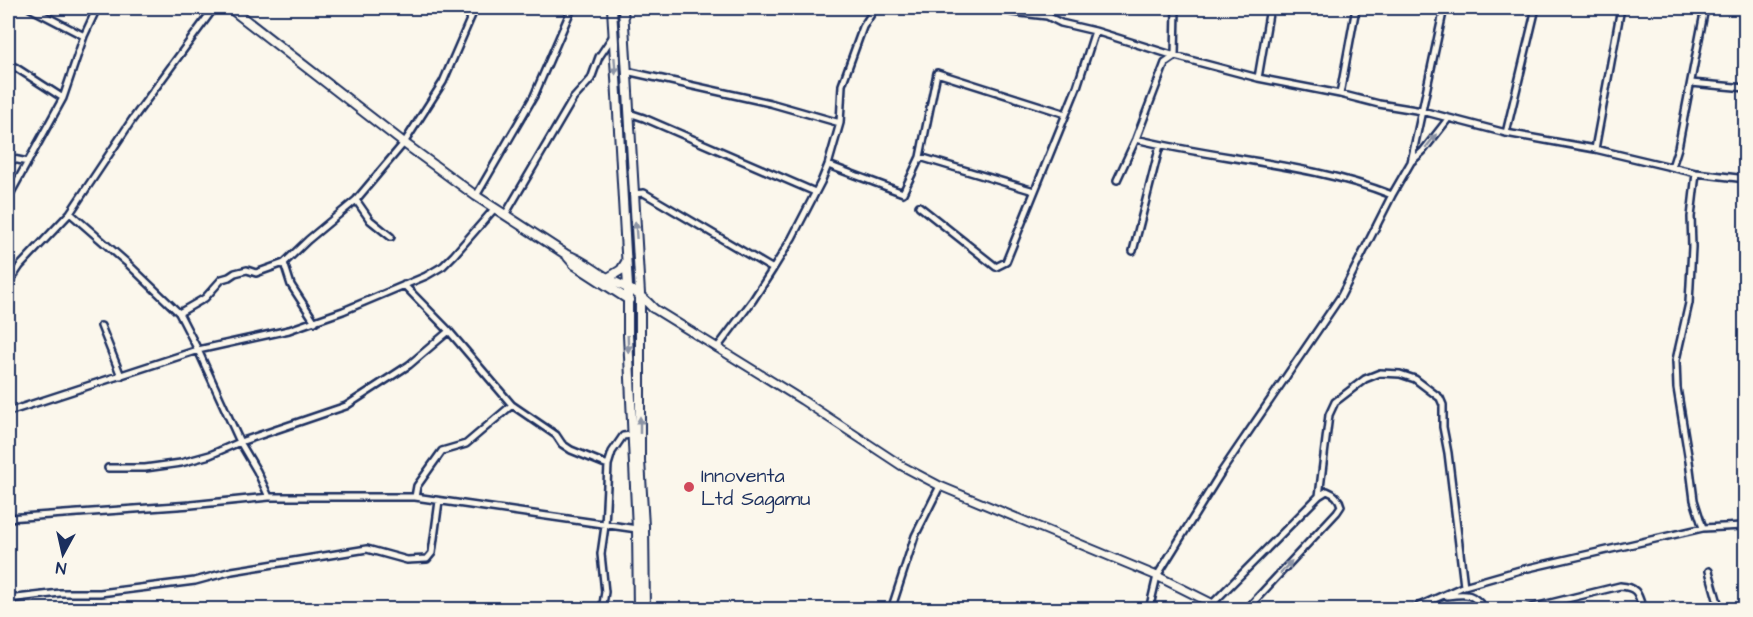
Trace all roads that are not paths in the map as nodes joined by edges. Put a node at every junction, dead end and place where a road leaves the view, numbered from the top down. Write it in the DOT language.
graph roads {
  1 [pos="30,8"];
  2 [pos="97,8"];
  3 [pos="214,8"];
  4 [pos="230,8"];
  5 [pos="466,8"];
  6 [pos="572,8"];
  7 [pos="612,8"];
  8 [pos="623,8"];
  9 [pos="875,8"];
  10 [pos="998,8"];
  11 [pos="1176,8"];
  12 [pos="1270,8"];
  13 [pos="1356,8"];
  14 [pos="1444,8"];
  15 [pos="1536,8"];
  16 [pos="1621,8"];
  17 [pos="1705,8"];
  18 [pos="474,10"];
  19 [pos="1095,31"];
  20 [pos="84,36"];
  21 [pos="613,36"];
  22 [pos="1175,56"];
  23 [pos="8,64"];
  24 [pos="626,71"];
  25 [pos="1258,78"];
  26 [pos="1690,83"];
  27 [pos="1746,88"];
  28 [pos="1340,94"];
  29 [pos="63,98"];
  30 [pos="1422,111"];
  31 [pos="629,113"];
  32 [pos="1066,114"];
  33 [pos="1448,119"];
  34 [pos="840,123"];
  35 [pos="1506,133"];
  36 [pos="1136,139"];
  37 [pos="404,143"];
  38 [pos="1160,145"];
  39 [pos="1595,149"];
  40 [pos="920,157"];
  41 [pos="8,158"];
  42 [pos="28,162"];
  43 [pos="1411,162"];
  44 [pos="828,165"];
  45 [pos="1672,167"];
  46 [pos="1696,174"];
  47 [pos="1746,179"];
  48 [pos="1117,180"];
  49 [pos="1035,191"];
  50 [pos="815,192"];
  51 [pos="633,194"];
  52 [pos="1392,195"];
  53 [pos="476,196"];
  54 [pos="8,198"];
  55 [pos="356,200"];
  56 [pos="919,206"];
  57 [pos="495,208"];
  58 [pos="70,213"];
  59 [pos="505,215"];
  60 [pos="391,237"];
  61 [pos="1133,251"];
  62 [pos="626,262"];
  63 [pos="284,263"];
  64 [pos="773,269"];
  65 [pos="609,282"];
  66 [pos="8,284"];
  67 [pos="404,285"];
  68 [pos="628,287"];
  69 [pos="640,294"];
  70 [pos="628,299"];
  71 [pos="640,306"];
  72 [pos="653,308"];
  73 [pos="179,314"];
  74 [pos="628,315"];
  75 [pos="315,322"];
  76 [pos="100,326"];
  77 [pos="449,331"];
  78 [pos="717,348"];
  79 [pos="198,350"];
  80 [pos="121,376"];
  81 [pos="512,405"];
  82 [pos="8,412"];
  83 [pos="632,435"];
  84 [pos="240,442"];
  85 [pos="608,465"];
  86 [pos="108,468"];
  87 [pos="940,486"];
  88 [pos="1319,496"];
  89 [pos="269,497"];
  90 [pos="415,497"];
  91 [pos="439,501"];
  92 [pos="8,518"];
  93 [pos="605,525"];
  94 [pos="1743,526"];
  95 [pos="1703,528"];
  96 [pos="637,529"];
  97 [pos="1708,571"];
  98 [pos="1157,576"];
  99 [pos="1464,586"];
  100 [pos="1439,596"];
  101 [pos="8,599"];
  102 [pos="1213,603"];
  103 [pos="602,609"];
  104 [pos="638,609"];
  105 [pos="645,609"];
  106 [pos="891,609"];
  107 [pos="1149,609"];
  108 [pos="1225,609"];
  109 [pos="1246,609"];
  110 [pos="1410,609"];
  111 [pos="1486,609"];
  112 [pos="1522,609"];
  113 [pos="1643,609"];
  114 [pos="1720,609"];
  1 -- 20 [label="street"];
  2 -- 20 [label="street"];
  3 -- 58 [label="street"];
  4 -- 37 [label="main road"];
  5 -- 18 [label="street"];
  6 -- 53 [label="street"];
  7 -- 21 [label="main road"];
  8 -- 24 [label="main road"];
  9 -- 34 [label="street"];
  10 -- 19 [label="street"];
  11 -- 22 [label="street"];
  12 -- 25 [label="street"];
  13 -- 28 [label="street"];
  14 -- 30 [label="street"];
  15 -- 35 [label="street"];
  16 -- 39 [label="street"];
  17 -- 26 [label="street"];
  18 -- 37 [label="street"];
  19 -- 22 [label="street"];
  19 -- 32 [label="street"];
  20 -- 29 [label="street"];
  21 -- 59 [label="street"];
  21 -- 62 [label="main road, one-way"];
  22 -- 25 [label="street"];
  22 -- 36 [label="street"];
  23 -- 29 [label="street"];
  24 -- 31 [label="main road"];
  24 -- 34 [label="street"];
  25 -- 28 [label="street"];
  26 -- 27 [label="street"];
  26 -- 45 [label="street"];
  28 -- 30 [label="street"];
  29 -- 42 [label="street"];
  30 -- 33 [label="street"];
  30 -- 43 [label="street"];
  31 -- 50 [label="street"];
  31 -- 51 [label="main road"];
  32 -- 40 [label="street"];
  32 -- 49 [label="street"];
  33 -- 35 [label="street"];
  43 -- 33 [label="street, one-way"];
  34 -- 44 [label="street"];
  35 -- 39 [label="street"];
  36 -- 38 [label="street"];
  36 -- 48 [label="street"];
  37 -- 53 [label="main road"];
  37 -- 55 [label="street"];
  38 -- 52 [label="street"];
  38 -- 61 [label="street"];
  39 -- 45 [label="street"];
  40 -- 44 [label="street"];
  40 -- 49 [label="street"];
  41 -- 42 [label="street"];
  42 -- 54 [label="street"];
  43 -- 52 [label="street"];
  44 -- 50 [label="street"];
  45 -- 46 [label="street"];
  46 -- 47 [label="street"];
  46 -- 95 [label="street"];
  49 -- 56 [label="street"];
  50 -- 64 [label="street"];
  51 -- 64 [label="street"];
  69 -- 51 [label="main road, one-way"];
  52 -- 98 [label="street"];
  53 -- 57 [label="main road"];
  55 -- 60 [label="street"];
  55 -- 63 [label="street"];
  57 -- 59 [label="main road"];
  57 -- 67 [label="street"];
  58 -- 66 [label="street"];
  58 -- 73 [label="street"];
  59 -- 65 [label="main road"];
  62 -- 65 [label="main road"];
  62 -- 68 [label="main road"];
  63 -- 73 [label="street"];
  63 -- 75 [label="street"];
  64 -- 78 [label="street"];
  65 -- 68 [label="main road"];
  65 -- 70 [label="main road"];
  65 -- 74 [label="main road"];
  67 -- 75 [label="street"];
  67 -- 77 [label="street"];
  68 -- 69 [label="main road"];
  68 -- 70 [label="main road"];
  69 -- 71 [label="main road"];
  69 -- 72 [label="main road"];
  70 -- 71 [label="main road"];
  70 -- 74 [label="main road"];
  71 -- 72 [label="main road"];
  105 -- 71 [label="main road, one-way"];
  72 -- 78 [label="street"];
  73 -- 79 [label="street"];
  74 -- 83 [label="main road, one-way"];
  75 -- 79 [label="street"];
  76 -- 80 [label="street"];
  77 -- 81 [label="street"];
  77 -- 84 [label="street"];
  78 -- 87 [label="street"];
  79 -- 80 [label="street"];
  79 -- 84 [label="street"];
  80 -- 82 [label="street"];
  81 -- 85 [label="street"];
  81 -- 90 [label="street"];
  83 -- 85 [label="street"];
  83 -- 96 [label="main road"];
  84 -- 86 [label="street"];
  84 -- 89 [label="street"];
  85 -- 93 [label="street"];
  87 -- 98 [label="street"];
  87 -- 106 [label="street"];
  88 -- 99 [label="street"];
  88 -- 102 [label="street"];
  109 -- 88 [label="street, one-way"];
  89 -- 90 [label="street"];
  89 -- 92 [label="street"];
  90 -- 91 [label="street"];
  91 -- 93 [label="street"];
  91 -- 101 [label="street"];
  93 -- 96 [label="street"];
  93 -- 103 [label="street"];
  94 -- 95 [label="street"];
  95 -- 99 [label="street"];
  96 -- 104 [label="main road"];
  97 -- 114 [label="street"];
  98 -- 102 [label="street"];
  98 -- 107 [label="street"];
  99 -- 100 [label="street"];
  100 -- 110 [label="street"];
  100 -- 111 [label="street"];
  102 -- 108 [label="street"];
  112 -- 113 [label="street"];
}
